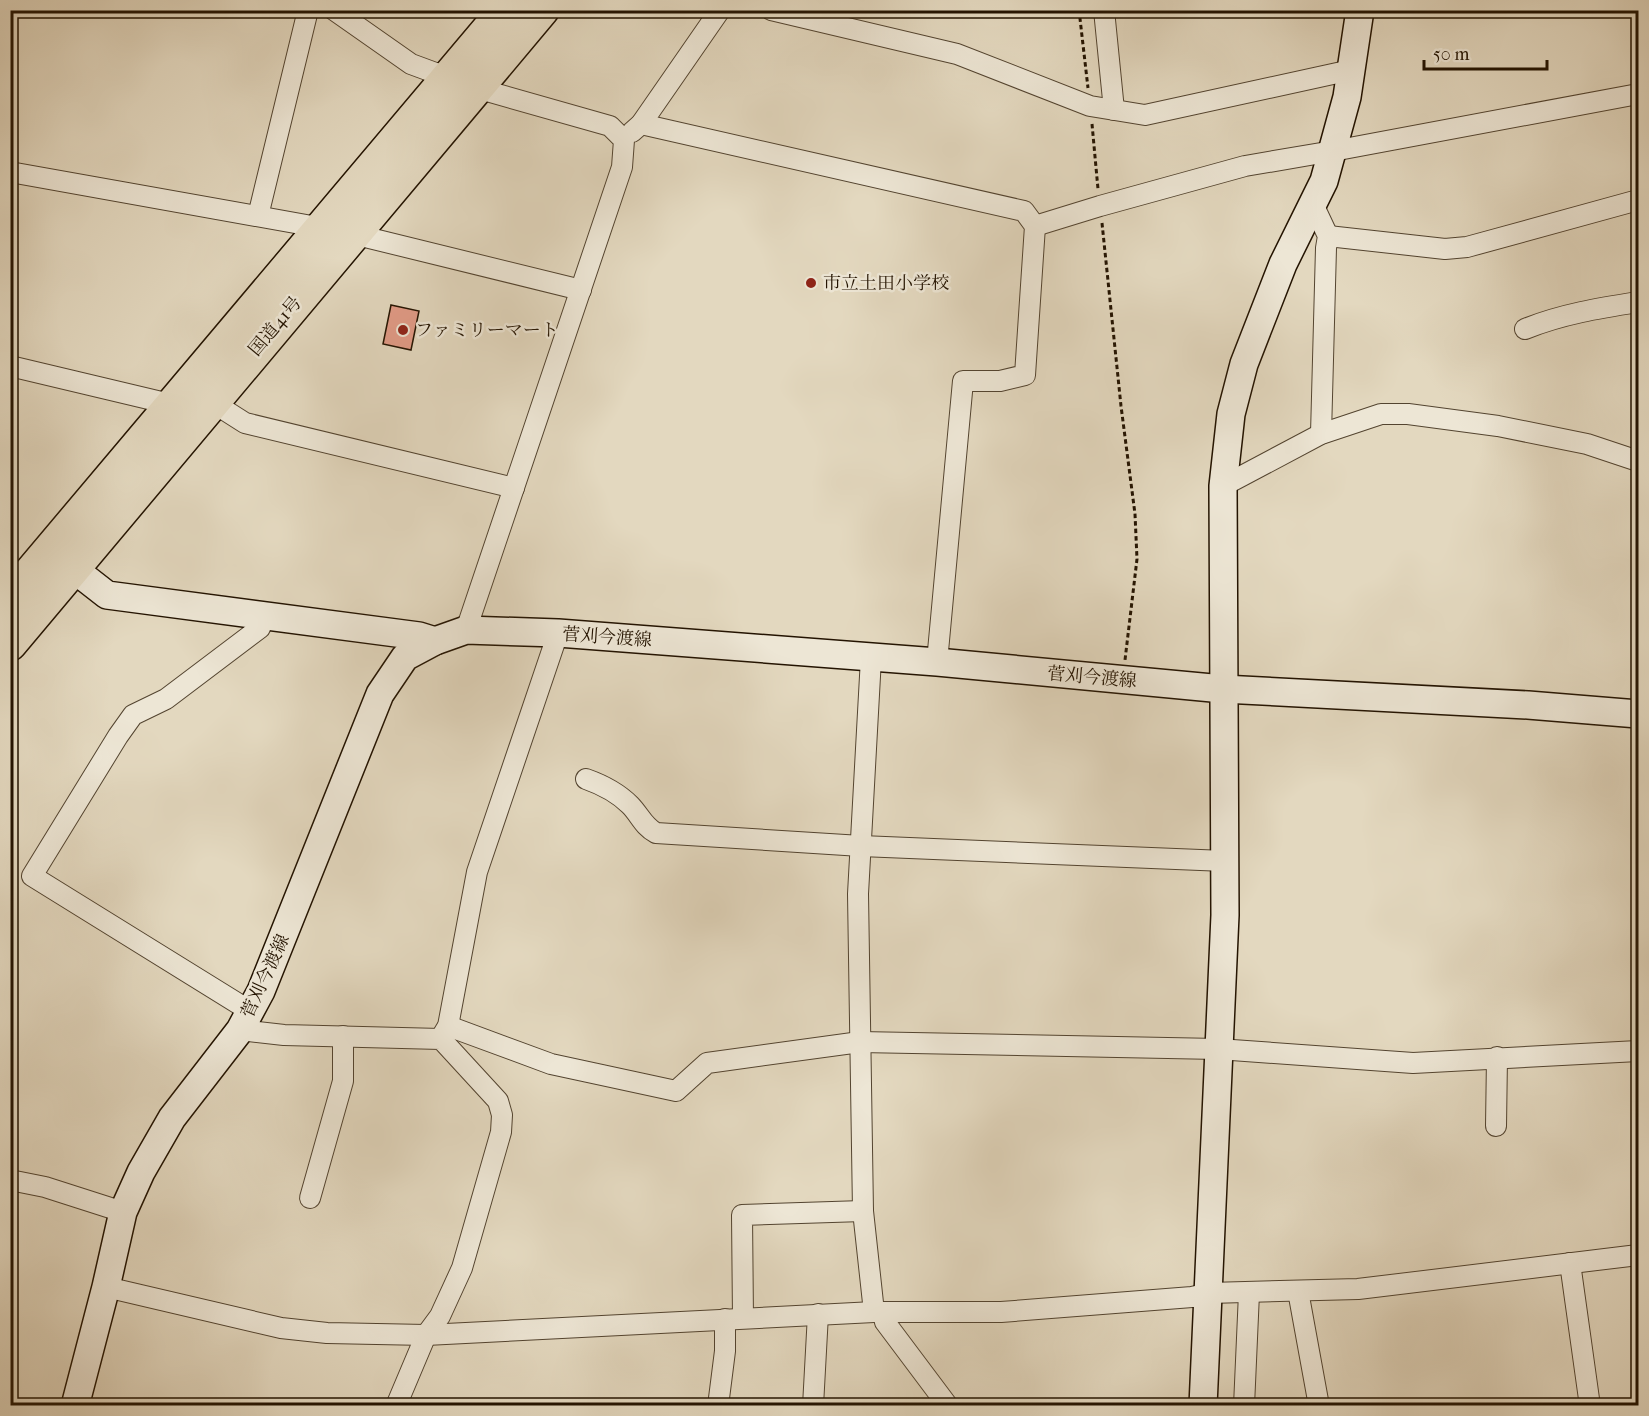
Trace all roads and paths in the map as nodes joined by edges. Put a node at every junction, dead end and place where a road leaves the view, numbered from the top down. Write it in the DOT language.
graph roads {
  1 [pos="309,10"];
  2 [pos="334,10"];
  3 [pos="542,10"];
  4 [pos="720,10"];
  5 [pos="771,10"];
  6 [pos="1079,10"];
  7 [pos="1104,10"];
  8 [pos="1360,10"];
  9 [pos="495,18"];
  10 [pos="1351,70"];
  11 [pos="463,82"];
  12 [pos="1638,94"];
  13 [pos="1090,106"];
  14 [pos="1114,110"];
  15 [pos="641,124"];
  16 [pos="624,140"];
  17 [pos="1333,152"];
  18 [pos="10,172"];
  19 [pos="1638,200"];
  20 [pos="1313,204"];
  21 [pos="1100,206"];
  22 [pos="258,216"];
  23 [pos="1035,226"];
  24 [pos="338,231"];
  25 [pos="1328,236"];
  26 [pos="580,290"];
  27 [pos="1638,302"];
  28 [pos="1525,329"];
  29 [pos="10,366"];
  30 [pos="212,402"];
  31 [pos="174,405"];
  32 [pos="1321,434"];
  33 [pos="1638,461"];
  34 [pos="1223,486"];
  35 [pos="514,488"];
  36 [pos="62,560"];
  37 [pos="10,597"];
  38 [pos="265,615"];
  39 [pos="466,630"];
  40 [pos="558,633"];
  41 [pos="435,641"];
  42 [pos="10,644"];
  43 [pos="871,658"];
  44 [pos="937,662"];
  45 [pos="1125,662"];
  46 [pos="1223,689"];
  47 [pos="1638,714"];
  48 [pos="586,779"];
  49 [pos="861,846"];
  50 [pos="1225,861"];
  51 [pos="245,1021"];
  52 [pos="444,1032"];
  53 [pos="343,1036"];
  54 [pos="860,1042"];
  55 [pos="1218,1049"];
  56 [pos="1638,1051"];
  57 [pos="1497,1057"];
  58 [pos="1496,1126"];
  59 [pos="10,1180"];
  60 [pos="310,1198"];
  61 [pos="863,1211"];
  62 [pos="123,1212"];
  63 [pos="1638,1256"];
  64 [pos="1570,1263"];
  65 [pos="106,1287"];
  66 [pos="1298,1291"];
  67 [pos="1209,1293"];
  68 [pos="1249,1293"];
  69 [pos="10,1311"];
  70 [pos="879,1312"];
  71 [pos="818,1314"];
  72 [pos="734,1319"];
  73 [pos="10,1327"];
  74 [pos="426,1335"];
  75 [pos="1590,1399"];
  76 [pos="80,1404"];
  77 [pos="396,1406"];
  78 [pos="718,1406"];
  79 [pos="813,1406"];
  80 [pos="948,1406"];
  81 [pos="1203,1406"];
  82 [pos="1244,1406"];
  83 [pos="1320,1406"];
  1 -- 22 [label="street"];
  2 -- 11 [label="street"];
  3 -- 11 [label="highway, 国道41号"];
  4 -- 15 [label="street"];
  5 -- 13 [label="street"];
  6 -- 13 [label="path"];
  7 -- 14 [label="street"];
  8 -- 10 [label="main road"];
  9 -- 11 [label="highway, 国道41号"];
  10 -- 14 [label="street"];
  10 -- 17 [label="main road"];
  11 -- 16 [label="street"];
  11 -- 24 [label="highway, 国道41号"];
  12 -- 17 [label="street"];
  13 -- 14 [label="street"];
  13 -- 21 [label="path"];
  15 -- 16 [label="street"];
  15 -- 23 [label="street"];
  16 -- 26 [label="street"];
  17 -- 20 [label="main road"];
  17 -- 21 [label="street"];
  18 -- 22 [label="street"];
  19 -- 25 [label="street"];
  20 -- 25 [label="street"];
  20 -- 34 [label="main road"];
  21 -- 23 [label="street"];
  21 -- 45 [label="path"];
  22 -- 24 [label="street"];
  23 -- 44 [label="street"];
  24 -- 26 [label="street"];
  24 -- 30 [label="highway, 国道41号"];
  24 -- 31 [label="highway, 国道41号"];
  25 -- 32 [label="street"];
  26 -- 35 [label="street"];
  27 -- 28 [label="street"];
  29 -- 31 [label="street"];
  30 -- 35 [label="street"];
  30 -- 36 [label="highway, 国道41号"];
  31 -- 36 [label="highway, 国道41号"];
  32 -- 33 [label="street"];
  32 -- 34 [label="street"];
  34 -- 46 [label="main road"];
  35 -- 39 [label="street"];
  36 -- 37 [label="highway, 国道41号"];
  36 -- 38 [label="main road"];
  36 -- 42 [label="highway, 国道41号"];
  38 -- 41 [label="main road"];
  38 -- 51 [label="street"];
  39 -- 40 [label="main road, 菅刈今渡線"];
  39 -- 41 [label="main road, 菅刈今渡線"];
  40 -- 43 [label="main road, 菅刈今渡線"];
  40 -- 52 [label="street"];
  41 -- 51 [label="main road, 菅刈今渡線"];
  43 -- 44 [label="main road, 菅刈今渡線"];
  43 -- 49 [label="street"];
  44 -- 46 [label="main road, 菅刈今渡線"];
  46 -- 47 [label="main road, 菅刈今渡線"];
  46 -- 50 [label="main road"];
  48 -- 49 [label="street"];
  49 -- 50 [label="street"];
  49 -- 54 [label="street"];
  50 -- 55 [label="main road"];
  51 -- 53 [label="street"];
  51 -- 62 [label="main road, 菅刈今渡線"];
  52 -- 53 [label="street"];
  52 -- 54 [label="street"];
  52 -- 74 [label="street"];
  53 -- 60 [label="street"];
  54 -- 55 [label="street"];
  54 -- 61 [label="street"];
  55 -- 57 [label="street"];
  55 -- 67 [label="main road"];
  56 -- 57 [label="street"];
  57 -- 58 [label="street"];
  59 -- 62 [label="street"];
  61 -- 70 [label="street"];
  61 -- 72 [label="street"];
  62 -- 65 [label="main road, 菅刈今渡線"];
  63 -- 64 [label="street"];
  64 -- 66 [label="street"];
  64 -- 75 [label="street"];
  65 -- 74 [label="street"];
  65 -- 76 [label="main road, 菅刈今渡線"];
  66 -- 68 [label="street"];
  66 -- 83 [label="street"];
  67 -- 68 [label="street"];
  67 -- 70 [label="street"];
  67 -- 81 [label="main road"];
  68 -- 82 [label="street"];
  69 -- 73 [label="path"];
  70 -- 71 [label="street"];
  70 -- 80 [label="street"];
  71 -- 72 [label="street"];
  71 -- 79 [label="street"];
  72 -- 74 [label="street"];
  72 -- 78 [label="street"];
  74 -- 77 [label="street"];
}
